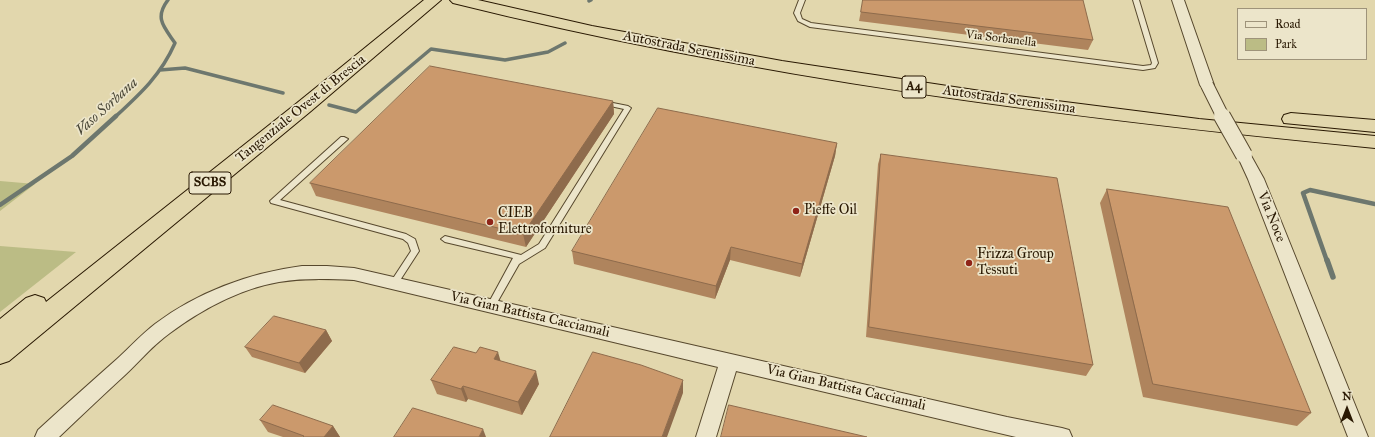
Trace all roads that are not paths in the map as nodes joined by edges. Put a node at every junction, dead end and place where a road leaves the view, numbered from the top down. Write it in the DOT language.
graph roads {
  1 [pos="458,0"];
  2 [pos="509,0"];
  3 [pos="802,0"];
  4 [pos="1136,0"];
  5 [pos="1178,0"];
  6 [pos="419,5"];
  7 [pos="597,102"];
  8 [pos="1375,126"];
  9 [pos="344,138"];
  10 [pos="1375,142"];
  11 [pos="444,239"];
  12 [pos="516,262"];
  13 [pos="394,283"];
  14 [pos="492,306"];
  15 [pos="0,332"];
  16 [pos="0,352"];
  17 [pos="729,361"];
  18 [pos="1007,431"];
  19 [pos="45,437"];
  20 [pos="706,437"];
  21 [pos="1062,437"];
  22 [pos="1358,437"];
  1 -- 10 [label="highway, Autostrada Serenissima / A4"];
  2 -- 8 [label="highway, Autostrada Serenissima / A4"];
  3 -- 4 [label="lane, Via Sorbanella"];
  5 -- 22 [label="street, Via Noce, bridge"];
  6 -- 15 [label="highway, Tangenziale Ovest di Brescia / SCBS"];
  6 -- 16 [label="highway, Tangenziale Ovest di Brescia / SCBS"];
  7 -- 12 [label="lane"];
  9 -- 13 [label="lane"];
  11 -- 12 [label="lane"];
  12 -- 14 [label="lane"];
  13 -- 14 [label="street, Via Gian Battista Cacciamali"];
  13 -- 19 [label="street, Via Gian Battista Cacciamali"];
  14 -- 17 [label="street, Via Gian Battista Cacciamali"];
  17 -- 18 [label="street, Via Gian Battista Cacciamali"];
  17 -- 20 [label="street"];
  18 -- 21 [label="street, Via Gian Battista Cacciamali"];
}
